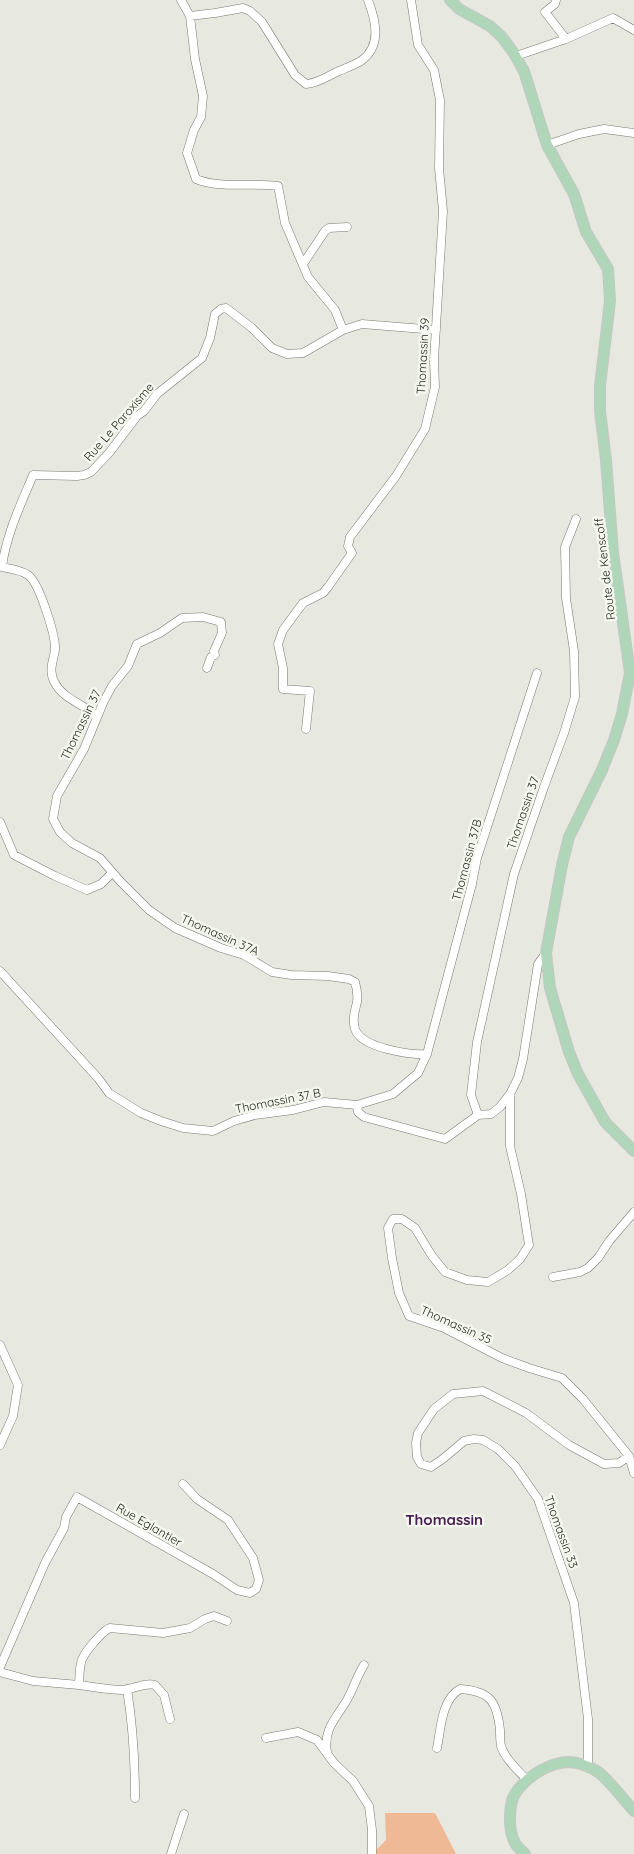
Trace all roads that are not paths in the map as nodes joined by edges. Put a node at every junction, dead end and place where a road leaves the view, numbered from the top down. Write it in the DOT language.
graph roads {
  1 [pos="181,0"];
  2 [pos="368,0"];
  3 [pos="411,0"];
  4 [pos="450,0"];
  5 [pos="556,0"];
  6 [pos="190,16"];
  7 [pos="634,30"];
  8 [pos="566,39"];
  9 [pos="516,56"];
  10 [pos="634,133"];
  11 [pos="547,145"];
  12 [pos="347,227"];
  13 [pos="303,264"];
  14 [pos="344,330"];
  15 [pos="436,330"];
  16 [pos="576,520"];
  17 [pos="207,668"];
  18 [pos="537,673"];
  19 [pos="96,716"];
  20 [pos="306,729"];
  21 [pos="0,822"];
  22 [pos="112,872"];
  23 [pos="546,952"];
  24 [pos="0,971"];
  25 [pos="427,1054"];
  26 [pos="510,1094"];
  27 [pos="357,1105"];
  28 [pos="478,1115"];
  29 [pos="634,1151"];
  30 [pos="634,1212"];
  31 [pos="553,1277"];
  32 [pos="1,1350"];
  33 [pos="0,1445"];
  34 [pos="629,1456"];
  35 [pos="634,1473"];
  36 [pos="183,1484"];
  37 [pos="227,1621"];
  38 [pos="364,1665"];
  39 [pos="0,1667"];
  40 [pos="0,1672"];
  41 [pos="79,1685"];
  42 [pos="127,1690"];
  43 [pos="170,1719"];
  44 [pos="266,1738"];
  45 [pos="437,1748"];
  46 [pos="327,1754"];
  47 [pos="588,1767"];
  48 [pos="526,1780"];
  49 [pos="134,1798"];
  50 [pos="634,1811"];
  51 [pos="184,1814"];
  52 [pos="172,1854"];
  53 [pos="372,1854"];
  54 [pos="525,1854"];
  1 -- 6 [label="street"];
  2 -- 6 [label="street"];
  3 -- 15 [label="street, Thomassin 39"];
  4 -- 9 [label="main road, Route de Kenscoff"];
  5 -- 8 [label="street"];
  6 -- 13 [label="street"];
  7 -- 8 [label="street"];
  8 -- 9 [label="street"];
  9 -- 11 [label="main road, Route de Kenscoff"];
  10 -- 11 [label="street"];
  11 -- 23 [label="main road, Route de Kenscoff"];
  12 -- 13 [label="street"];
  13 -- 14 [label="street"];
  14 -- 15 [label="street"];
  14 -- 19 [label="street, Rue Le Paroxisme"];
  15 -- 20 [label="street, Thomassin 39"];
  16 -- 28 [label="street, Thomassin 37"];
  17 -- 19 [label="street, Thomassin 37"];
  18 -- 25 [label="street, Thomassin 37B"];
  19 -- 22 [label="street, Thomassin 37"];
  21 -- 22 [label="street"];
  22 -- 25 [label="street, Thomassin 37A"];
  23 -- 26 [label="street"];
  23 -- 29 [label="main road, Route de Kenscoff"];
  24 -- 27 [label="street, Thomassin 37 B"];
  25 -- 27 [label="street"];
  26 -- 28 [label="street"];
  26 -- 34 [label="street, Thomassin 35"];
  27 -- 28 [label="street"];
  30 -- 31 [label="street"];
  32 -- 33 [label="street"];
  34 -- 35 [label="street, Thomassin 35"];
  34 -- 47 [label="street, Thomassin 33"];
  36 -- 39 [label="street, Rue Eglantier"];
  37 -- 41 [label="street"];
  38 -- 46 [label="street"];
  40 -- 41 [label="street"];
  41 -- 42 [label="street"];
  42 -- 43 [label="street"];
  42 -- 49 [label="street"];
  44 -- 46 [label="street"];
  45 -- 48 [label="street"];
  46 -- 53 [label="street"];
  47 -- 48 [label="main road"];
  47 -- 50 [label="main road"];
  48 -- 54 [label="main road"];
  51 -- 52 [label="street"];
}
